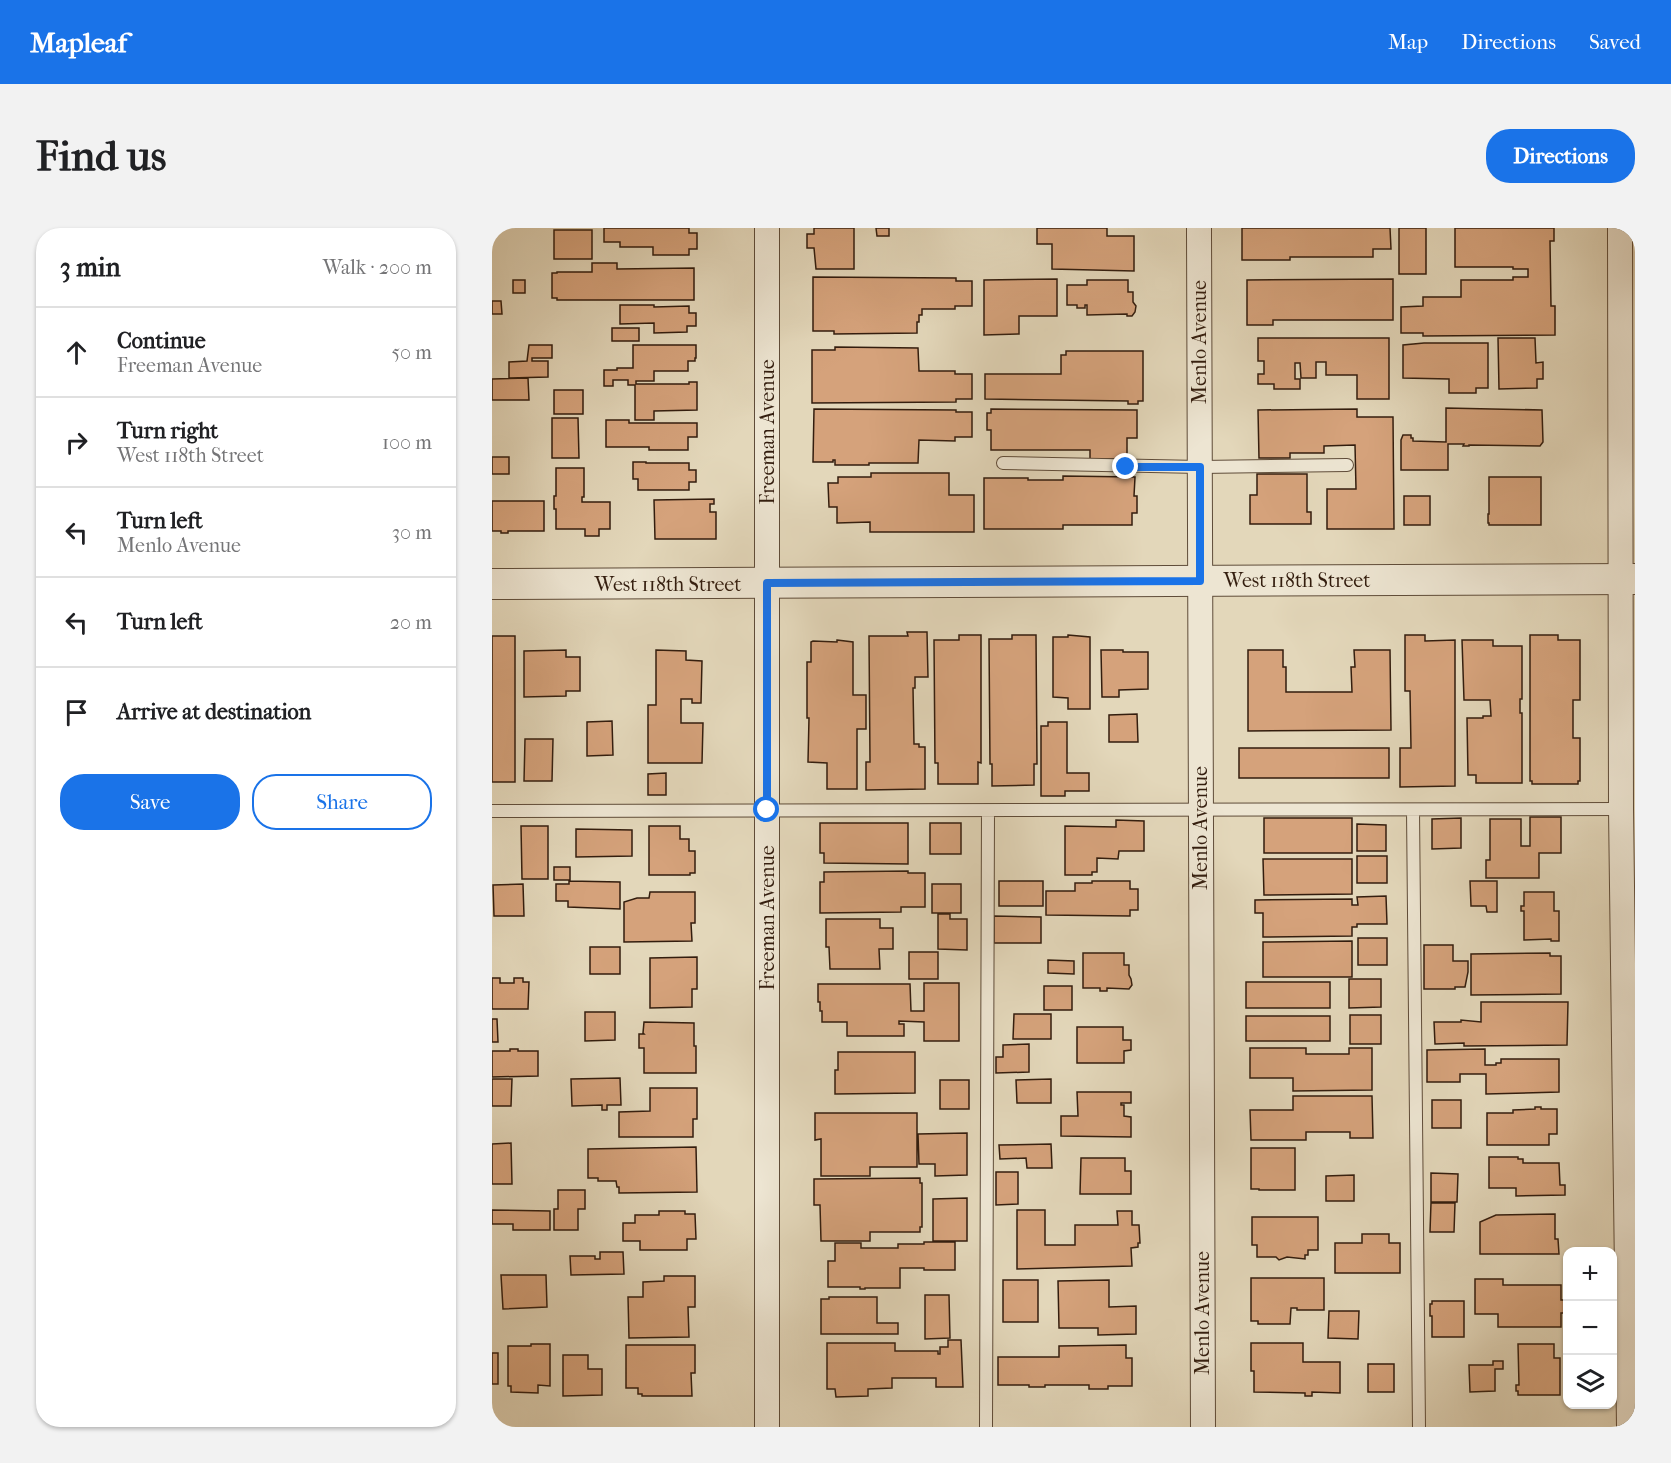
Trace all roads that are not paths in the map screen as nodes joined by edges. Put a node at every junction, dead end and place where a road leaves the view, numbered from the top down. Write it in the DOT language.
graph roads {
  1 [pos="767,228"];
  2 [pos="1199,228"];
  3 [pos="1620,228"];
  4 [pos="1003,463"];
  5 [pos="1347,465"];
  6 [pos="1200,467"];
  7 [pos="1628,579"];
  8 [pos="1200,581"];
  9 [pos="767,583"];
  10 [pos="492,584"];
  11 [pos="1621,809"];
  12 [pos="767,810"];
  13 [pos="988,810"];
  14 [pos="1200,810"];
  15 [pos="1413,810"];
  16 [pos="492,811"];
  17 [pos="767,1427"];
  18 [pos="986,1427"];
  19 [pos="1203,1427"];
  20 [pos="1419,1427"];
  21 [pos="1629,1427"];
  1 -- 9 [label="street, Freeman Avenue"];
  2 -- 6 [label="street, Menlo Avenue"];
  3 -- 7 [label="street"];
  4 -- 6 [label="lane"];
  5 -- 6 [label="lane"];
  6 -- 8 [label="street, Menlo Avenue"];
  7 -- 8 [label="street, West 118th Street"];
  7 -- 11 [label="street"];
  8 -- 9 [label="street, West 118th Street"];
  8 -- 14 [label="street, Menlo Avenue"];
  9 -- 10 [label="street, West 118th Street"];
  9 -- 12 [label="street, Freeman Avenue"];
  11 -- 15 [label="lane"];
  11 -- 21 [label="street"];
  12 -- 13 [label="lane"];
  12 -- 16 [label="lane"];
  12 -- 17 [label="street, Freeman Avenue"];
  13 -- 14 [label="lane"];
  13 -- 18 [label="lane"];
  14 -- 15 [label="lane"];
  14 -- 19 [label="street, Menlo Avenue"];
  15 -- 20 [label="lane"];
}
